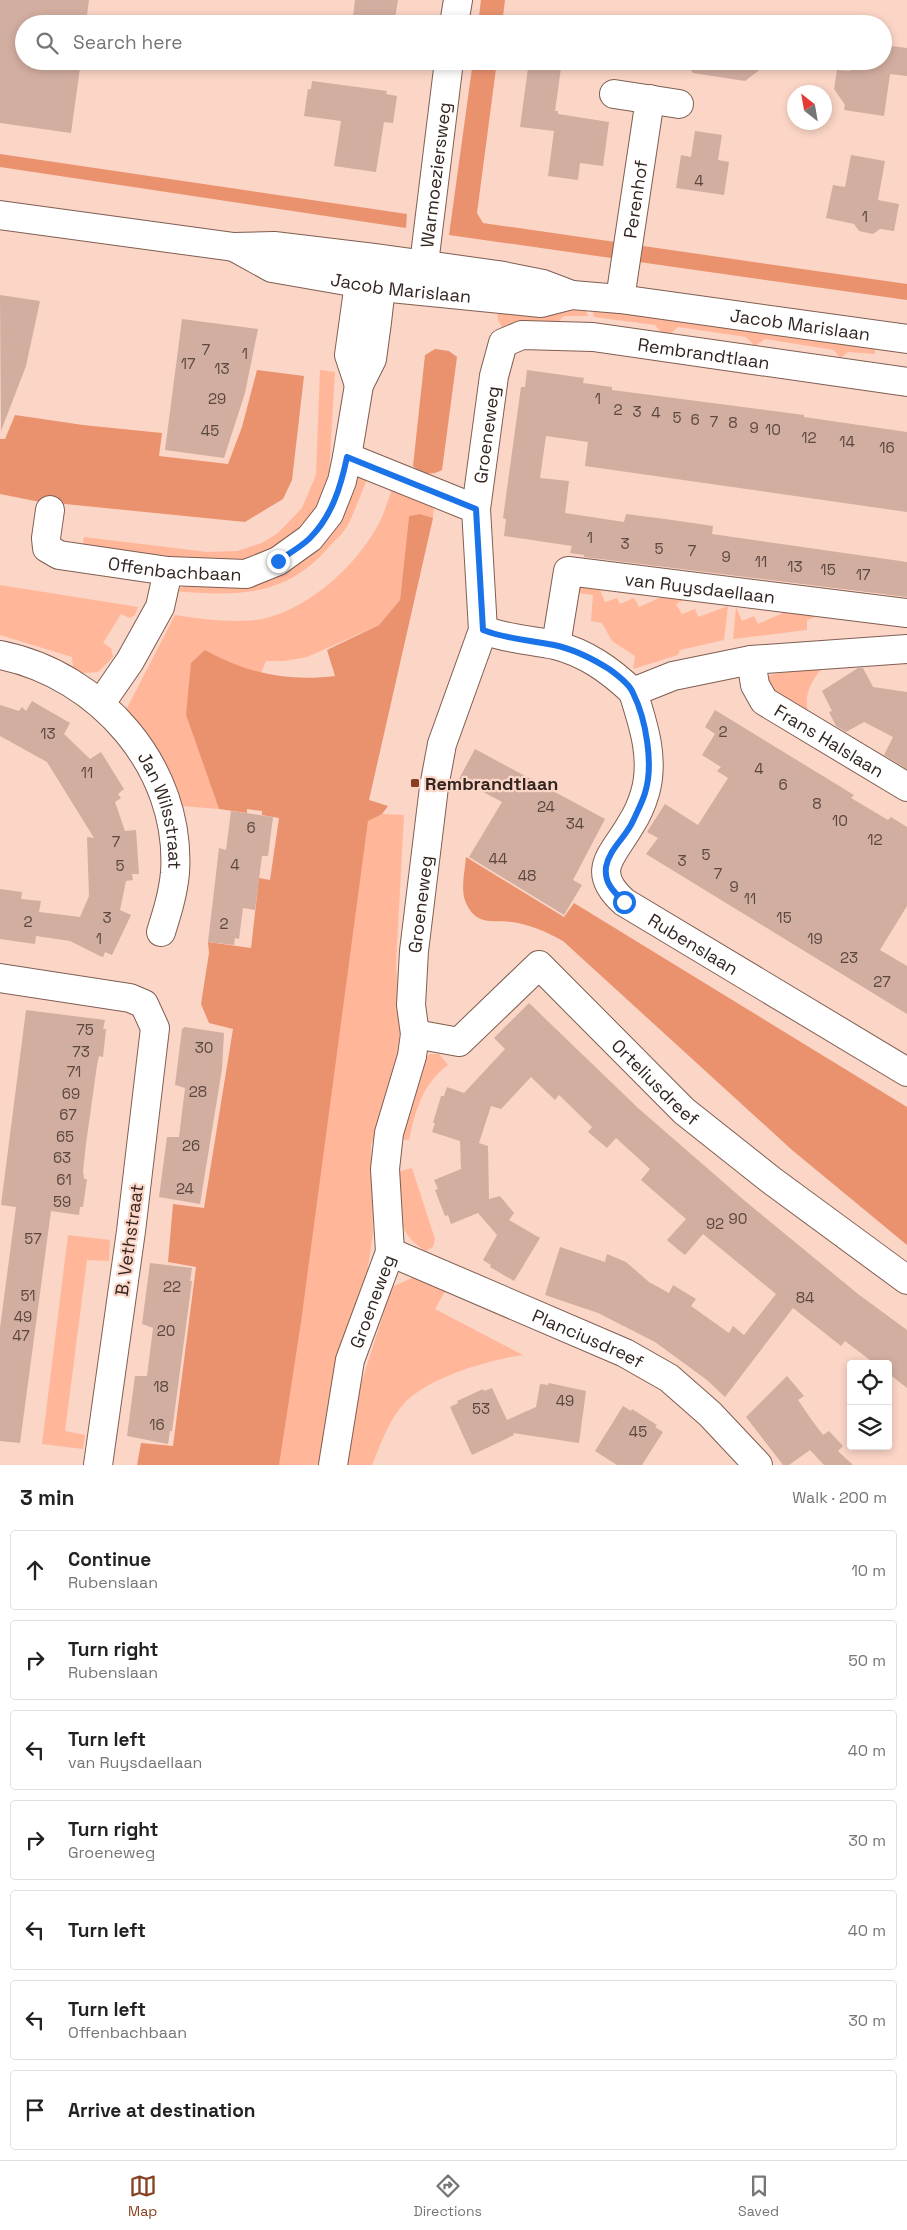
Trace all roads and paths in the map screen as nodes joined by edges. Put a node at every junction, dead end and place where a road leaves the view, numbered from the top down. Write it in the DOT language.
graph roads {
  1 [pos="458,0"];
  2 [pos="456,15"];
  3 [pos="449,70"];
  4 [pos="614,94"];
  5 [pos="650,99"];
  6 [pos="680,104"];
  7 [pos="0,215"];
  8 [pos="234,247"];
  9 [pos="374,258"];
  10 [pos="422,278"];
  11 [pos="370,285"];
  12 [pos="620,299"];
  13 [pos="907,339"];
  14 [pos="503,343"];
  15 [pos="907,382"];
  16 [pos="347,457"];
  17 [pos="476,509"];
  18 [pos="50,510"];
  19 [pos="168,571"];
  20 [pos="907,613"];
  21 [pos="483,630"];
  22 [pos="556,646"];
  23 [pos="907,649"];
  24 [pos="0,655"];
  25 [pos="751,660"];
  26 [pos="633,692"];
  27 [pos="101,703"];
  28 [pos="907,787"];
  29 [pos="160,932"];
  30 [pos="0,978"];
  31 [pos="415,1034"];
  32 [pos="907,1072"];
  33 [pos="390,1252"];
  34 [pos="907,1280"];
  35 [pos="98,1465"];
  36 [pos="333,1465"];
  37 [pos="758,1465"];
  1 -- 2 [label="street"];
  3 -- 10 [label="street, Warmoeziersweg"];
  4 -- 5 [label="street"];
  5 -- 6 [label="street"];
  5 -- 12 [label="street, Perenhof"];
  7 -- 8 [label="street, Jacob Marislaan"];
  8 -- 9 [label="street, Jacob Marislaan"];
  8 -- 11 [label="street, Jacob Marislaan"];
  9 -- 10 [label="street, Jacob Marislaan"];
  9 -- 11 [label="street, Offenbachbaan"];
  10 -- 11 [label="street, Jacob Marislaan"];
  10 -- 12 [label="street, Jacob Marislaan"];
  11 -- 16 [label="street, Offenbachbaan"];
  12 -- 13 [label="street, Jacob Marislaan"];
  14 -- 15 [label="street, Rembrandtlaan"];
  14 -- 17 [label="street, Groeneweg"];
  16 -- 17 [label="street"];
  16 -- 19 [label="street, Offenbachbaan"];
  17 -- 21 [label="street, Groeneweg"];
  18 -- 19 [label="street, Offenbachbaan"];
  19 -- 27 [label="street"];
  20 -- 22 [label="street, van Ruysdaellaan"];
  21 -- 22 [label="street"];
  21 -- 31 [label="street, Groeneweg"];
  22 -- 26 [label="street"];
  23 -- 25 [label="street"];
  24 -- 27 [label="street, Jan Wilsstraat"];
  25 -- 26 [label="street"];
  25 -- 28 [label="street, Frans Halslaan"];
  26 -- 32 [label="street, Rubenslaan"];
  27 -- 29 [label="street, Jan Wilsstraat"];
  30 -- 35 [label="street, B. Vethstraat"];
  31 -- 33 [label="street, Groeneweg"];
  31 -- 34 [label="street, Orteliusdreef"];
  33 -- 36 [label="street, Groeneweg"];
  33 -- 37 [label="street, Planciusdreef"];
}
